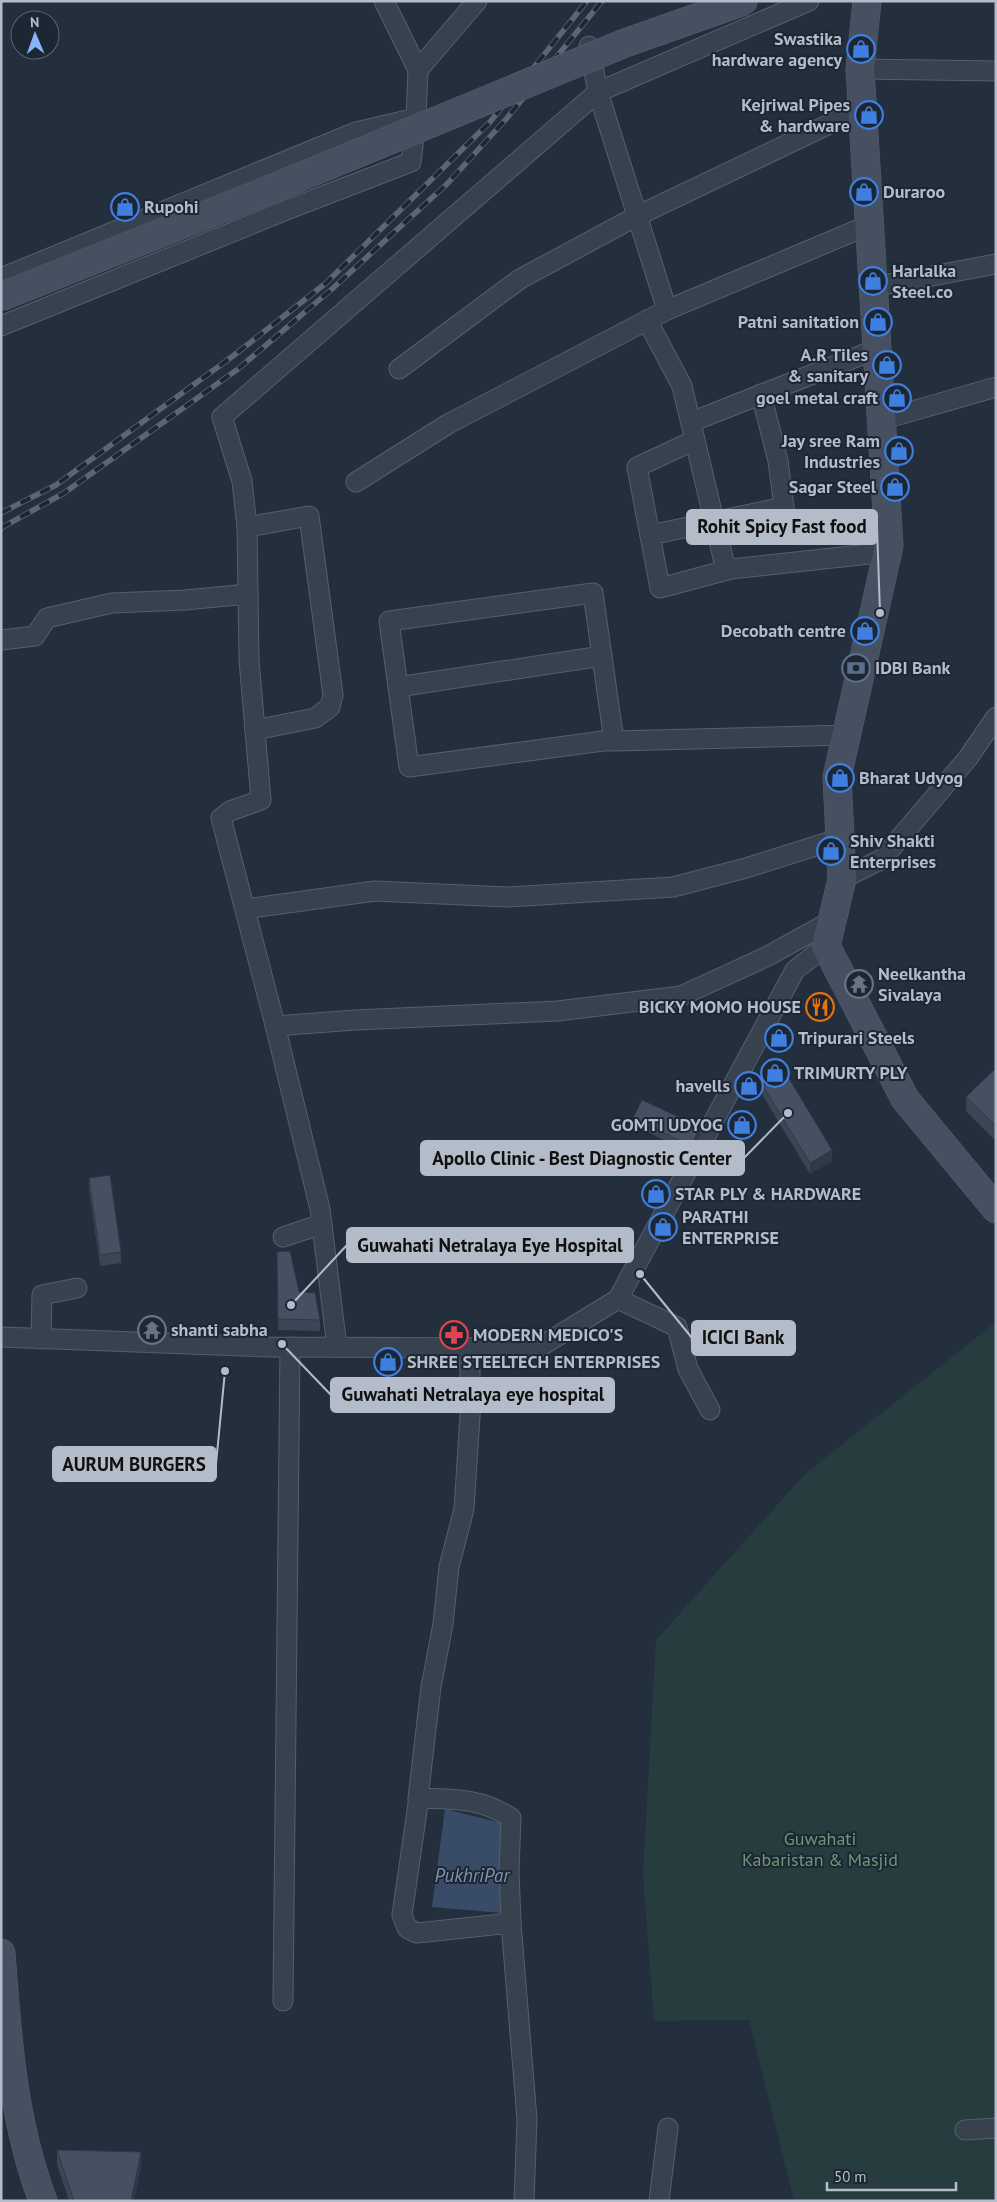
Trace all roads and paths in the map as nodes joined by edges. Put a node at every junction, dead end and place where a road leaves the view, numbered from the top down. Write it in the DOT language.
graph roads {
  1 [pos="384,1"];
  2 [pos="477,1"];
  3 [pos="706,1"];
  4 [pos="744,1"];
  5 [pos="809,1"];
  6 [pos="868,1"];
  7 [pos="860,69"];
  8 [pos="418,70"];
  9 [pos="996,71"];
  10 [pos="598,92"];
  11 [pos="863,108"];
  12 [pos="416,118"];
  13 [pos="637,216"];
  14 [pos="869,226"];
  15 [pos="996,264"];
  16 [pos="1,278"];
  17 [pos="873,287"];
  18 [pos="1,297"];
  19 [pos="667,310"];
  20 [pos="647,320"];
  21 [pos="1,326"];
  22 [pos="877,349"];
  23 [pos="399,369"];
  24 [pos="996,386"];
  25 [pos="761,394"];
  26 [pos="881,420"];
  27 [pos="691,422"];
  28 [pos="695,440"];
  29 [pos="356,482"];
  30 [pos="715,522"];
  31 [pos="247,527"];
  32 [pos="650,535"];
  33 [pos="888,552"];
  34 [pos="731,569"];
  35 [pos="248,594"];
  36 [pos="1,640"];
  37 [pos="602,656"];
  38 [pos="398,687"];
  39 [pos="996,717"];
  40 [pos="255,730"];
  41 [pos="847,735"];
  42 [pos="614,740"];
  43 [pos="841,838"];
  44 [pos="842,879"];
  45 [pos="245,909"];
  46 [pos="833,920"];
  47 [pos="826,946"];
  48 [pos="275,1026"];
  49 [pos="996,1209"];
  50 [pos="322,1224"];
  51 [pos="283,1237"];
  52 [pos="77,1288"];
  53 [pos="618,1299"];
  54 [pos="1,1338"];
  55 [pos="41,1339"];
  56 [pos="290,1347"];
  57 [pos="336,1347"];
  58 [pos="469,1348"];
  59 [pos="710,1410"];
  60 [pos="418,1798"];
  61 [pos="511,1923"];
  62 [pos="1,1953"];
  63 [pos="283,2001"];
  64 [pos="668,2128"];
  65 [pos="996,2128"];
  66 [pos="965,2130"];
  67 [pos="43,2201"];
  68 [pos="524,2201"];
  69 [pos="659,2201"];
  1 -- 8 [label="street"];
  2 -- 8 [label="street"];
  3 -- 10 [label="street"];
  4 -- 18 [label="street, bridge"];
  5 -- 10 [label="street"];
  6 -- 7 [label="street"];
  7 -- 9 [label="street"];
  7 -- 11 [label="street"];
  8 -- 12 [label="street"];
  10 -- 13 [label="street"];
  10 -- 31 [label="street"];
  11 -- 13 [label="street"];
  11 -- 14 [label="street"];
  12 -- 16 [label="street"];
  12 -- 21 [label="street"];
  13 -- 19 [label="street"];
  13 -- 23 [label="street"];
  14 -- 17 [label="street"];
  14 -- 19 [label="street"];
  15 -- 17 [label="street"];
  17 -- 22 [label="street"];
  19 -- 20 [label="street"];
  20 -- 27 [label="street"];
  20 -- 29 [label="street"];
  22 -- 25 [label="street"];
  22 -- 26 [label="street"];
  24 -- 26 [label="street"];
  25 -- 27 [label="street"];
  25 -- 30 [label="street"];
  26 -- 33 [label="street"];
  27 -- 28 [label="street"];
  28 -- 30 [label="street"];
  28 -- 32 [label="street"];
  30 -- 32 [label="street"];
  30 -- 34 [label="street"];
  31 -- 35 [label="street"];
  31 -- 40 [label="street"];
  32 -- 34 [label="street"];
  33 -- 34 [label="street"];
  33 -- 41 [label="street"];
  35 -- 36 [label="street"];
  35 -- 40 [label="street"];
  37 -- 38 [label="street"];
  37 -- 38 [label="street"];
  37 -- 42 [label="street"];
  38 -- 42 [label="street"];
  39 -- 44 [label="street"];
  40 -- 45 [label="street"];
  41 -- 42 [label="street"];
  41 -- 43 [label="street"];
  43 -- 44 [label="street"];
  43 -- 45 [label="street"];
  44 -- 46 [label="street"];
  45 -- 48 [label="street"];
  46 -- 47 [label="street"];
  46 -- 48 [label="street"];
  47 -- 49 [label="street"];
  47 -- 53 [label="street"];
  48 -- 50 [label="street"];
  50 -- 51 [label="street"];
  50 -- 57 [label="street"];
  52 -- 55 [label="street"];
  53 -- 58 [label="street"];
  53 -- 59 [label="street"];
  54 -- 55 [label="street"];
  55 -- 56 [label="street"];
  56 -- 57 [label="street"];
  56 -- 63 [label="street"];
  57 -- 58 [label="street"];
  58 -- 60 [label="street"];
  60 -- 61 [label="street"];
  60 -- 61 [label="street"];
  61 -- 68 [label="street"];
  62 -- 67 [label="street"];
  64 -- 69 [label="street"];
  65 -- 66 [label="street"];
}
